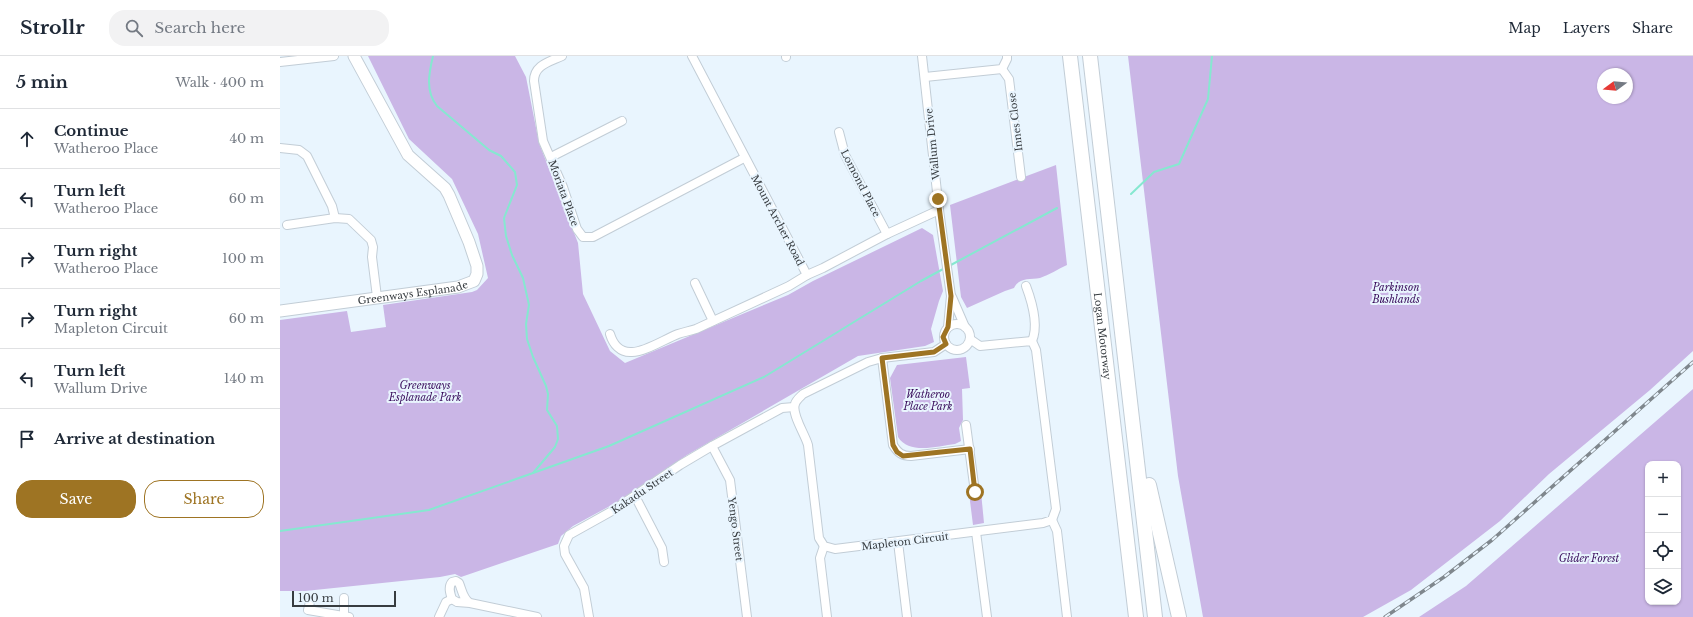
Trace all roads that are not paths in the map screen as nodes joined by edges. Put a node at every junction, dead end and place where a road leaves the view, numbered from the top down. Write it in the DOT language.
graph roads {
  1 [pos="334,56"];
  2 [pos="354,56"];
  3 [pos="562,56"];
  4 [pos="692,56"];
  5 [pos="922,56"];
  6 [pos="1007,56"];
  7 [pos="1070,56"];
  8 [pos="1090,56"];
  9 [pos="280,62"];
  10 [pos="1002,69"];
  11 [pos="925,77"];
  12 [pos="622,121"];
  13 [pos="839,132"];
  14 [pos="280,148"];
  15 [pos="550,157"];
  16 [pos="744,158"];
  17 [pos="1021,177"];
  18 [pos="939,210"];
  19 [pos="335,218"];
  20 [pos="287,226"];
  21 [pos="887,234"];
  22 [pos="807,275"];
  23 [pos="695,283"];
  24 [pos="1026,286"];
  25 [pos="951,296"];
  26 [pos="377,297"];
  27 [pos="280,311"];
  28 [pos="713,321"];
  29 [pos="948,327"];
  30 [pos="965,327"];
  31 [pos="610,334"];
  32 [pos="970,339"];
  33 [pos="1032,341"];
  34 [pos="946,344"];
  35 [pos="882,358"];
  36 [pos="794,407"];
  37 [pos="966,425"];
  38 [pos="712,446"];
  39 [pos="970,449"];
  40 [pos="1136,449"];
  41 [pos="1120,475"];
  42 [pos="975,492"];
  43 [pos="635,496"];
  44 [pos="1052,520"];
  45 [pos="976,532"];
  46 [pos="898,542"];
  47 [pos="824,546"];
  48 [pos="664,562"];
  49 [pos="344,598"];
  50 [pos="452,599"];
  51 [pos="310,602"];
  52 [pos="470,603"];
  53 [pos="347,617"];
  54 [pos="439,617"];
  55 [pos="537,617"];
  56 [pos="589,617"];
  57 [pos="747,617"];
  58 [pos="827,617"];
  59 [pos="907,617"];
  60 [pos="987,617"];
  61 [pos="1067,617"];
  62 [pos="1128,617"];
  63 [pos="1136,617"];
  64 [pos="1156,617"];
  65 [pos="1178,617"];
  1 -- 9 [label="street"];
  2 -- 26 [label="street, Greenways Esplanade"];
  3 -- 15 [label="street, Moriata Place"];
  4 -- 16 [label="street, Mount Archer Road"];
  5 -- 11 [label="street, Wallum Drive"];
  6 -- 10 [label="street"];
  7 -- 41 [label="highway, Logan Motorway"];
  8 -- 40 [label="highway, Logan Motorway"];
  10 -- 11 [label="street"];
  10 -- 17 [label="street, Innes Close"];
  11 -- 18 [label="street, Wallum Drive"];
  12 -- 15 [label="street"];
  13 -- 21 [label="street, Lomond Place"];
  14 -- 19 [label="street"];
  15 -- 16 [label="street, Moriata Place"];
  16 -- 22 [label="street, Mount Archer Road"];
  18 -- 21 [label="street, Mount Archer Road"];
  18 -- 25 [label="street, Wallum Drive"];
  19 -- 20 [label="street"];
  19 -- 26 [label="street"];
  21 -- 22 [label="street, Mount Archer Road"];
  22 -- 28 [label="street"];
  23 -- 28 [label="street"];
  24 -- 33 [label="street"];
  25 -- 29 [label="street, Wallum Drive"];
  25 -- 30 [label="street"];
  26 -- 27 [label="street, Greenways Esplanade"];
  28 -- 31 [label="street"];
  29 -- 30 [label="street"];
  29 -- 34 [label="street"];
  30 -- 32 [label="street"];
  32 -- 33 [label="street"];
  32 -- 34 [label="street"];
  33 -- 44 [label="street"];
  34 -- 35 [label="street"];
  35 -- 36 [label="street"];
  35 -- 39 [label="street"];
  36 -- 38 [label="street, Kakadu Street"];
  36 -- 47 [label="street"];
  37 -- 39 [label="street"];
  38 -- 43 [label="street, Kakadu Street"];
  38 -- 57 [label="street, Yengo Street"];
  39 -- 42 [label="street"];
  40 -- 64 [label="highway, Logan Motorway"];
  40 -- 65 [label="highway"];
  41 -- 62 [label="highway"];
  41 -- 63 [label="highway, Logan Motorway"];
  43 -- 48 [label="street"];
  43 -- 56 [label="street, Kakadu Street"];
  44 -- 45 [label="street, Mapleton Circuit"];
  44 -- 61 [label="street"];
  45 -- 46 [label="street, Mapleton Circuit"];
  45 -- 60 [label="street"];
  46 -- 47 [label="street, Mapleton Circuit"];
  46 -- 59 [label="street"];
  47 -- 58 [label="street"];
  49 -- 53 [label="street"];
  50 -- 52 [label="street"];
  50 -- 52 [label="street"];
  50 -- 54 [label="street"];
  51 -- 53 [label="street"];
  52 -- 55 [label="street"];
}
